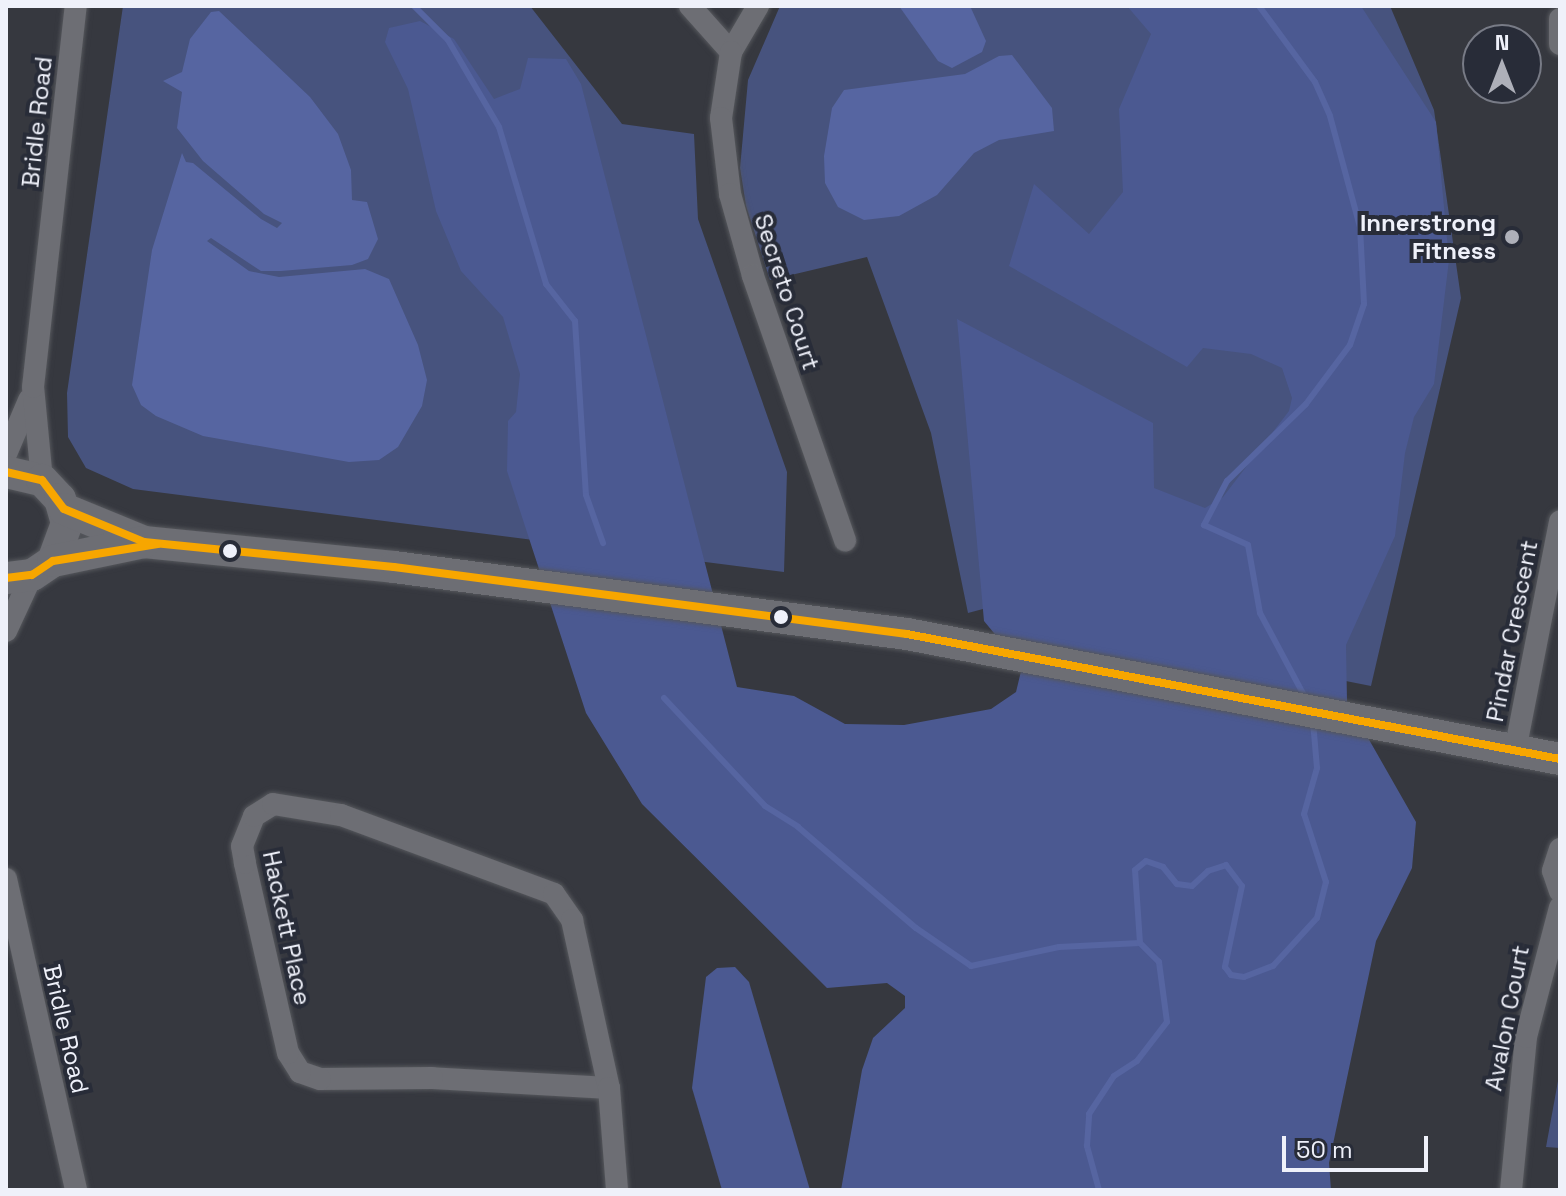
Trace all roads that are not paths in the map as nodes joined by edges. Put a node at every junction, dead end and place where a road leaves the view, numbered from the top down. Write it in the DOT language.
graph roads {
  1 [pos="76,6"];
  2 [pos="690,6"];
  3 [pos="758,6"];
  4 [pos="1560,19"];
  5 [pos="1560,44"];
  6 [pos="731,52"];
  7 [pos="33,387"];
  8 [pos="6,454"];
  9 [pos="6,472"];
  10 [pos="42,480"];
  11 [pos="64,509"];
  12 [pos="1560,521"];
  13 [pos="845,540"];
  14 [pos="144,542"];
  15 [pos="30,572"];
  16 [pos="6,631"];
  17 [pos="1515,751"];
  18 [pos="1560,759"];
  19 [pos="1560,849"];
  20 [pos="6,879"];
  21 [pos="1560,891"];
  22 [pos="1560,907"];
  23 [pos="609,1088"];
  24 [pos="76,1190"];
  25 [pos="617,1190"];
  26 [pos="1511,1190"];
  1 -- 7 [label="street, Bridle Road"];
  2 -- 6 [label="street"];
  3 -- 6 [label="street"];
  4 -- 5 [label="street"];
  6 -- 13 [label="street, Secreto Court"];
  7 -- 8 [label="street, Bridle Road"];
  7 -- 10 [label="street, Bridle Road"];
  9 -- 10 [label="street"];
  10 -- 11 [label="street"];
  11 -- 14 [label="street"];
  11 -- 15 [label="street"];
  12 -- 17 [label="street, Pindar Crescent"];
  14 -- 15 [label="street"];
  14 -- 17 [label="street"];
  15 -- 16 [label="street"];
  17 -- 18 [label="street"];
  19 -- 21 [label="street"];
  20 -- 24 [label="street, Bridle Road"];
  22 -- 26 [label="street, Avalon Court"];
  23 -- 23 [label="street, Hackett Place"];
  23 -- 25 [label="street, Hackett Place"];
}
